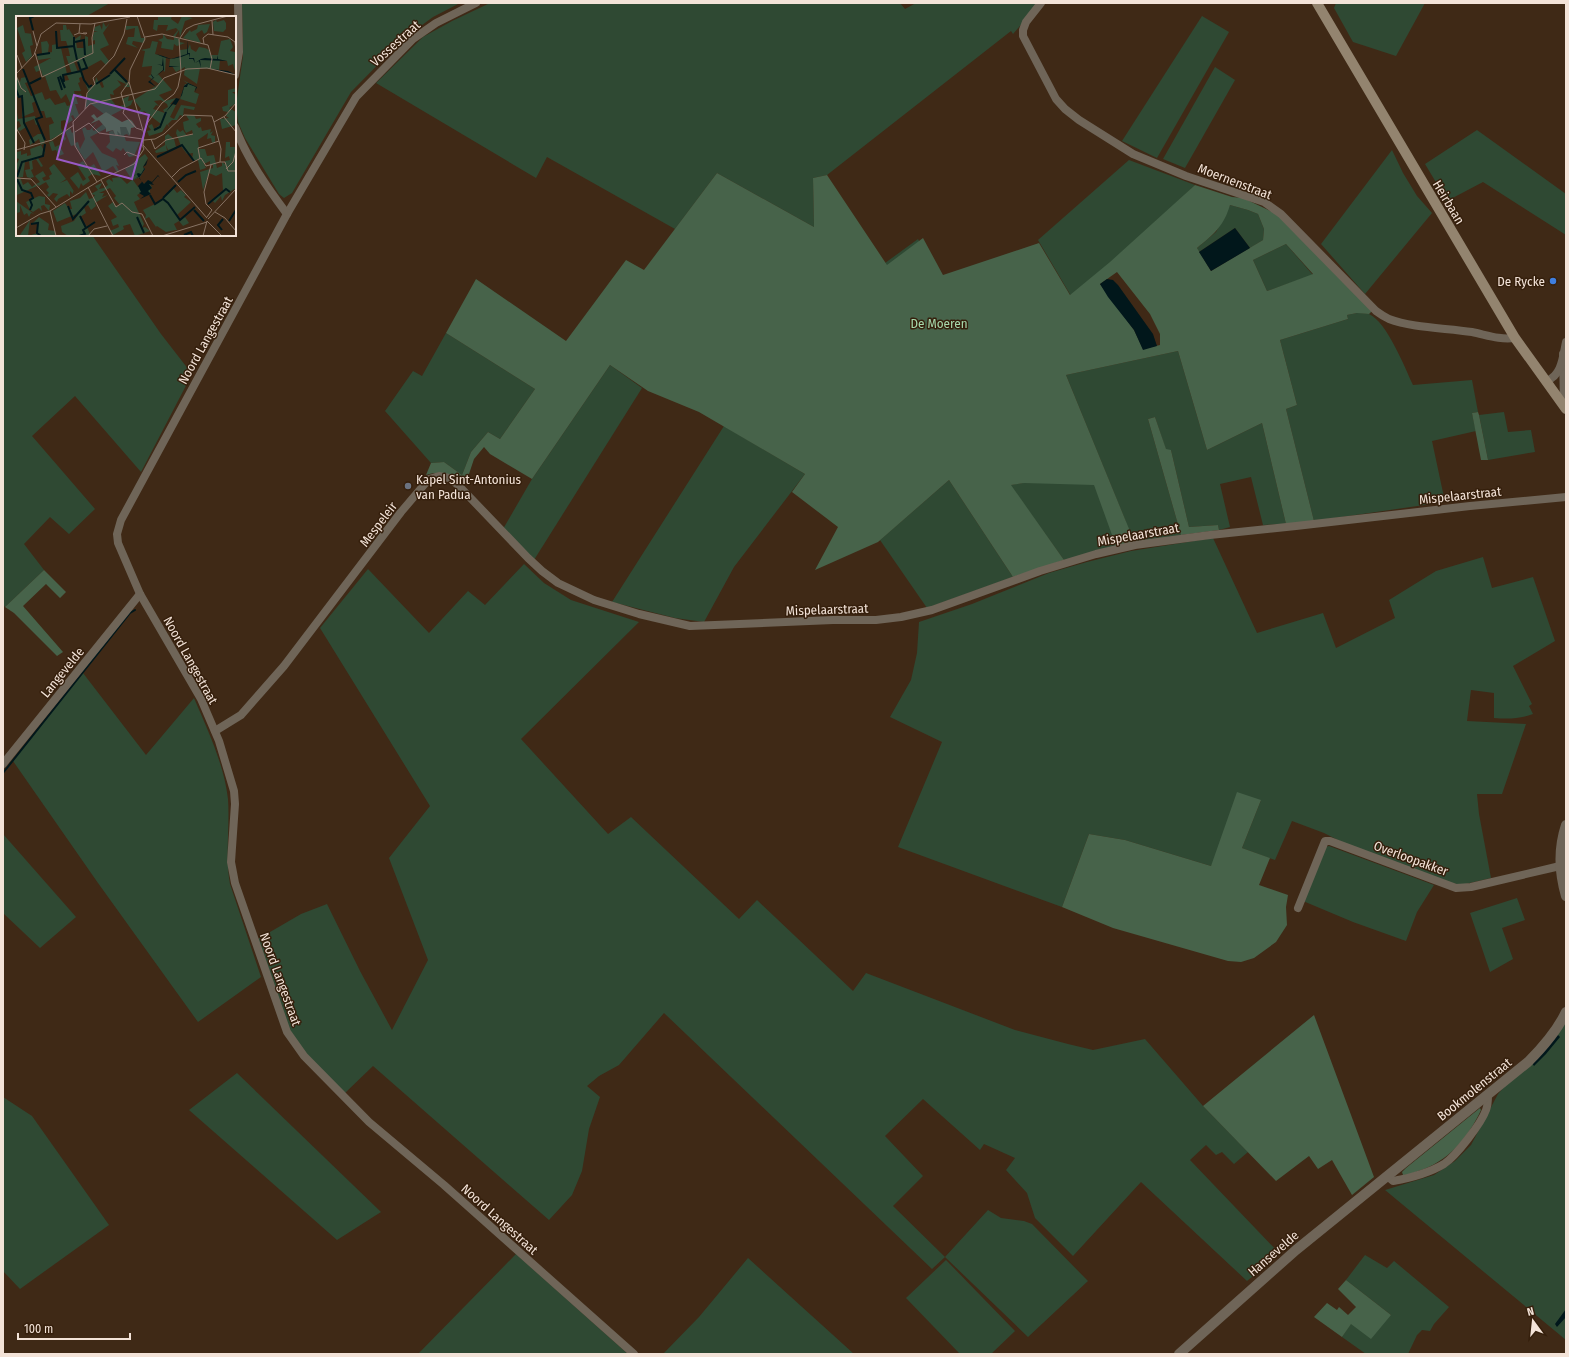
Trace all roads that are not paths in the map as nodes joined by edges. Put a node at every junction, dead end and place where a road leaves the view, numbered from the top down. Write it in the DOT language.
graph roads {
  1 [pos="238,3"];
  2 [pos="476,3"];
  3 [pos="1041,3"];
  4 [pos="1317,3"];
  5 [pos="236,70"];
  6 [pos="356,97"];
  7 [pos="236,130"];
  8 [pos="287,214"];
  9 [pos="1515,338"];
  10 [pos="1566,342"];
  11 [pos="1563,354"];
  12 [pos="1546,381"];
  13 [pos="1565,407"];
  14 [pos="1566,497"];
  15 [pos="140,594"];
  16 [pos="722,625"];
  17 [pos="215,731"];
  18 [pos="3,764"];
  19 [pos="1566,825"];
  20 [pos="1560,866"];
  21 [pos="1566,896"];
  22 [pos="1298,908"];
  23 [pos="1566,1014"];
  24 [pos="1488,1095"];
  25 [pos="1387,1176"];
  26 [pos="634,1354"];
  27 [pos="1179,1354"];
  1 -- 5 [label="street"];
  2 -- 6 [label="street, Vossestraat"];
  3 -- 9 [label="street, Moernenstraat"];
  4 -- 9 [label="main road, Heirbaan"];
  6 -- 8 [label="street, Noord Langestraat"];
  7 -- 8 [label="street"];
  8 -- 15 [label="street, Noord Langestraat"];
  9 -- 12 [label="main road, Heirbaan"];
  10 -- 11 [label="street"];
  11 -- 12 [label="street"];
  11 -- 13 [label="street"];
  12 -- 13 [label="main road, Heirbaan"];
  14 -- 16 [label="street, Mispelaarstraat"];
  15 -- 17 [label="street, Noord Langestraat"];
  15 -- 18 [label="street, Langevelde"];
  16 -- 17 [label="street, Mespeleir"];
  17 -- 26 [label="street, Noord Langestraat"];
  19 -- 20 [label="street"];
  20 -- 21 [label="street"];
  20 -- 22 [label="street, Overloopakker"];
  23 -- 24 [label="street, Bookmolenstraat"];
  24 -- 25 [label="street, Bookmolenstraat"];
  24 -- 25 [label="street"];
  25 -- 27 [label="street, Hansevelde"];
}
